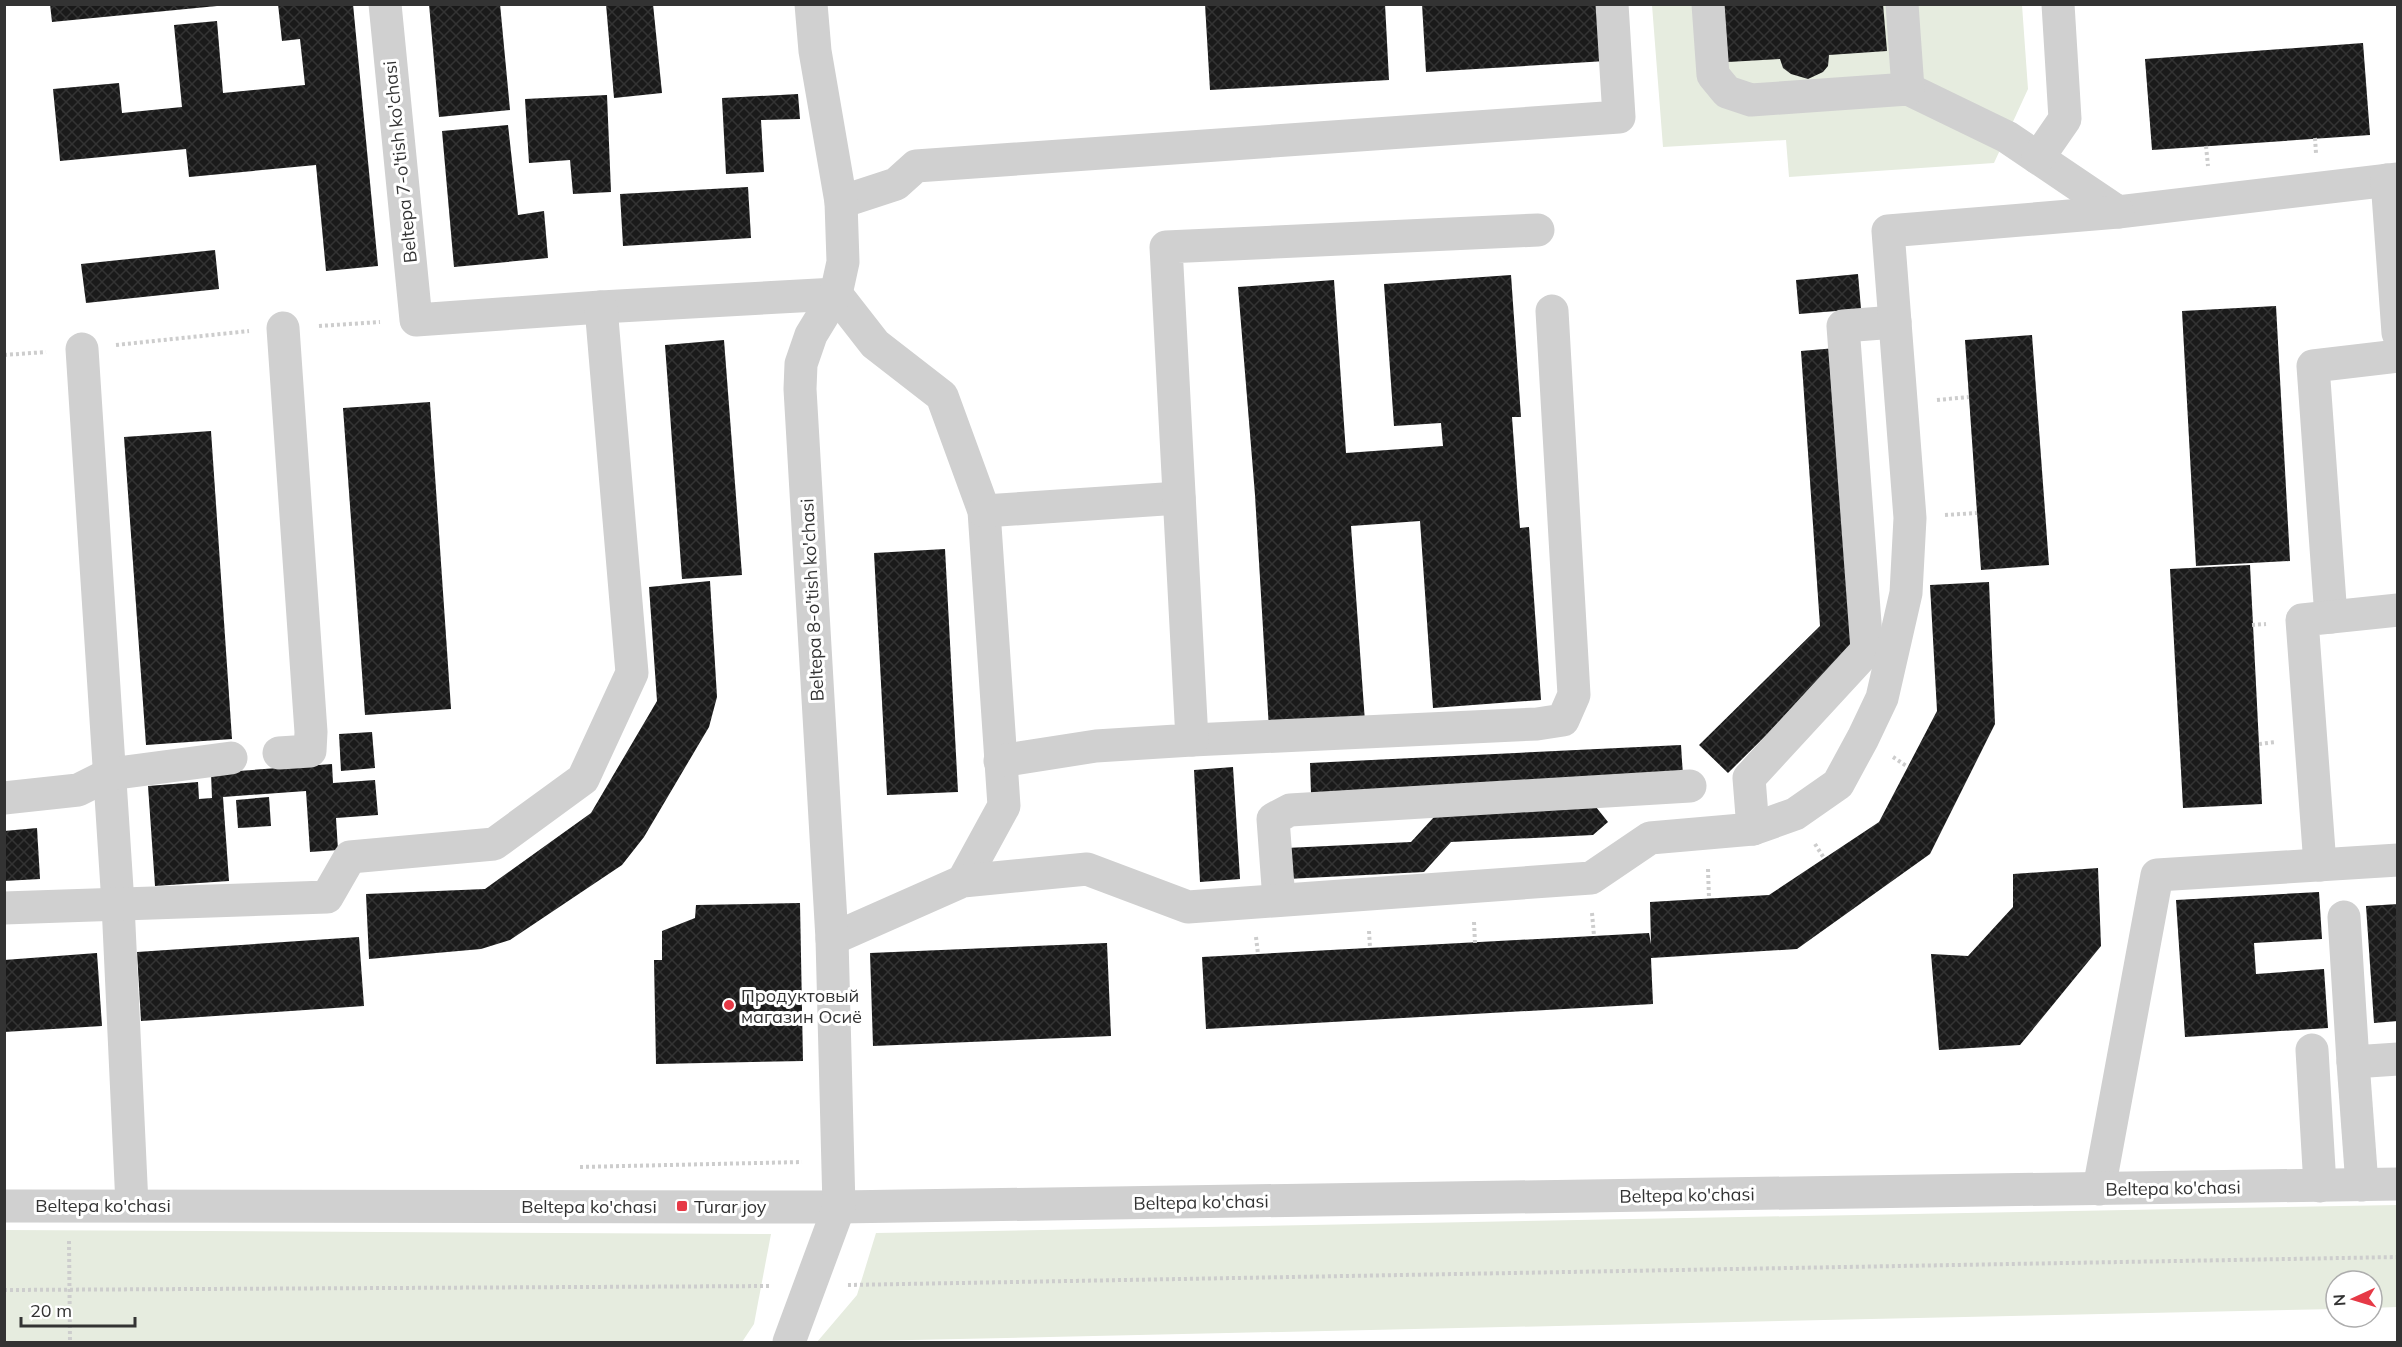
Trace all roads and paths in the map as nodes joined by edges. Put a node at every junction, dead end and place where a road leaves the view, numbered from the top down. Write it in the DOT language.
graph roads {
  1 [pos="384,4"];
  2 [pos="810,4"];
  3 [pos="1612,4"];
  4 [pos="1708,4"];
  5 [pos="1902,4"];
  6 [pos="2058,4"];
  7 [pos="1908,89"];
  8 [pos="2038,158"];
  9 [pos="2392,180"];
  10 [pos="841,202"];
  11 [pos="2118,212"];
  12 [pos="1538,230"];
  13 [pos="836,294"];
  14 [pos="601,307"];
  15 [pos="1552,310"];
  16 [pos="416,321"];
  17 [pos="1895,322"];
  18 [pos="282,328"];
  19 [pos="2397,333"];
  20 [pos="82,349"];
  21 [pos="4,355"];
  22 [pos="2397,356"];
  23 [pos="1179,498"];
  24 [pos="984,511"];
  25 [pos="2397,610"];
  26 [pos="2331,617"];
  27 [pos="1192,740"];
  28 [pos="279,753"];
  29 [pos="231,758"];
  30 [pos="1000,760"];
  31 [pos="110,774"];
  32 [pos="1690,786"];
  33 [pos="1646,789"];
  34 [pos="4,798"];
  35 [pos="1753,829"];
  36 [pos="1650,838"];
  37 [pos="2397,861"];
  38 [pos="2320,865"];
  39 [pos="963,881"];
  40 [pos="1279,900"];
  41 [pos="118,904"];
  42 [pos="4,908"];
  43 [pos="2343,917"];
  44 [pos="832,939"];
  45 [pos="2312,1050"];
  46 [pos="2397,1059"];
  47 [pos="2353,1062"];
  48 [pos="2397,1184"];
  49 [pos="2362,1185"];
  50 [pos="2320,1186"];
  51 [pos="2098,1189"];
  52 [pos="68,1205"];
  53 [pos="132,1205"];
  54 [pos="4,1206"];
  55 [pos="839,1207"];
  56 [pos="2397,1257"];
  57 [pos="860,1285"];
  58 [pos="762,1286"];
  59 [pos="70,1289"];
  60 [pos="4,1290"];
  61 [pos="70,1342"];
  62 [pos="789,1342"];
  1 -- 16 [label="street, Beltepa 7-o'tish ko'chasi"];
  2 -- 10 [label="street, Beltepa 8-o'tish ko'chasi"];
  3 -- 10 [label="street"];
  4 -- 7 [label="street"];
  5 -- 7 [label="street"];
  6 -- 8 [label="street"];
  7 -- 8 [label="street"];
  8 -- 11 [label="street"];
  9 -- 11 [label="street"];
  9 -- 19 [label="street"];
  10 -- 13 [label="street, Beltepa 8-o'tish ko'chasi"];
  11 -- 17 [label="street"];
  12 -- 23 [label="street"];
  13 -- 14 [label="street"];
  13 -- 24 [label="street"];
  13 -- 44 [label="street, Beltepa 8-o'tish ko'chasi"];
  14 -- 16 [label="street"];
  14 -- 41 [label="street"];
  15 -- 27 [label="street"];
  16 -- 18 [label="path"];
  17 -- 35 [label="street"];
  17 -- 35 [label="street"];
  18 -- 20 [label="path"];
  18 -- 28 [label="street"];
  20 -- 21 [label="path"];
  20 -- 31 [label="street"];
  22 -- 26 [label="street"];
  23 -- 24 [label="street"];
  23 -- 27 [label="street"];
  24 -- 30 [label="street"];
  25 -- 26 [label="street"];
  26 -- 38 [label="street"];
  27 -- 30 [label="street"];
  29 -- 31 [label="street"];
  30 -- 39 [label="street"];
  31 -- 34 [label="street"];
  31 -- 41 [label="street"];
  32 -- 33 [label="street"];
  33 -- 36 [label="street"];
  33 -- 40 [label="street"];
  35 -- 36 [label="street"];
  36 -- 40 [label="street"];
  37 -- 38 [label="street"];
  38 -- 51 [label="street"];
  39 -- 40 [label="street"];
  39 -- 44 [label="street"];
  41 -- 42 [label="street"];
  41 -- 53 [label="street"];
  43 -- 47 [label="street"];
  44 -- 55 [label="street, Beltepa 8-o'tish ko'chasi"];
  45 -- 50 [label="street"];
  46 -- 47 [label="street"];
  47 -- 49 [label="street"];
  48 -- 49 [label="street, Beltepa ko'chasi"];
  49 -- 50 [label="street, Beltepa ko'chasi"];
  50 -- 51 [label="street, Beltepa ko'chasi"];
  51 -- 55 [label="street, Beltepa ko'chasi"];
  52 -- 53 [label="street, Beltepa ko'chasi"];
  52 -- 54 [label="street, Beltepa ko'chasi"];
  52 -- 59 [label="path"];
  53 -- 55 [label="street, Beltepa ko'chasi"];
  55 -- 62 [label="street"];
  56 -- 57 [label="path"];
  58 -- 59 [label="path"];
  59 -- 60 [label="path"];
  59 -- 61 [label="path"];
}
